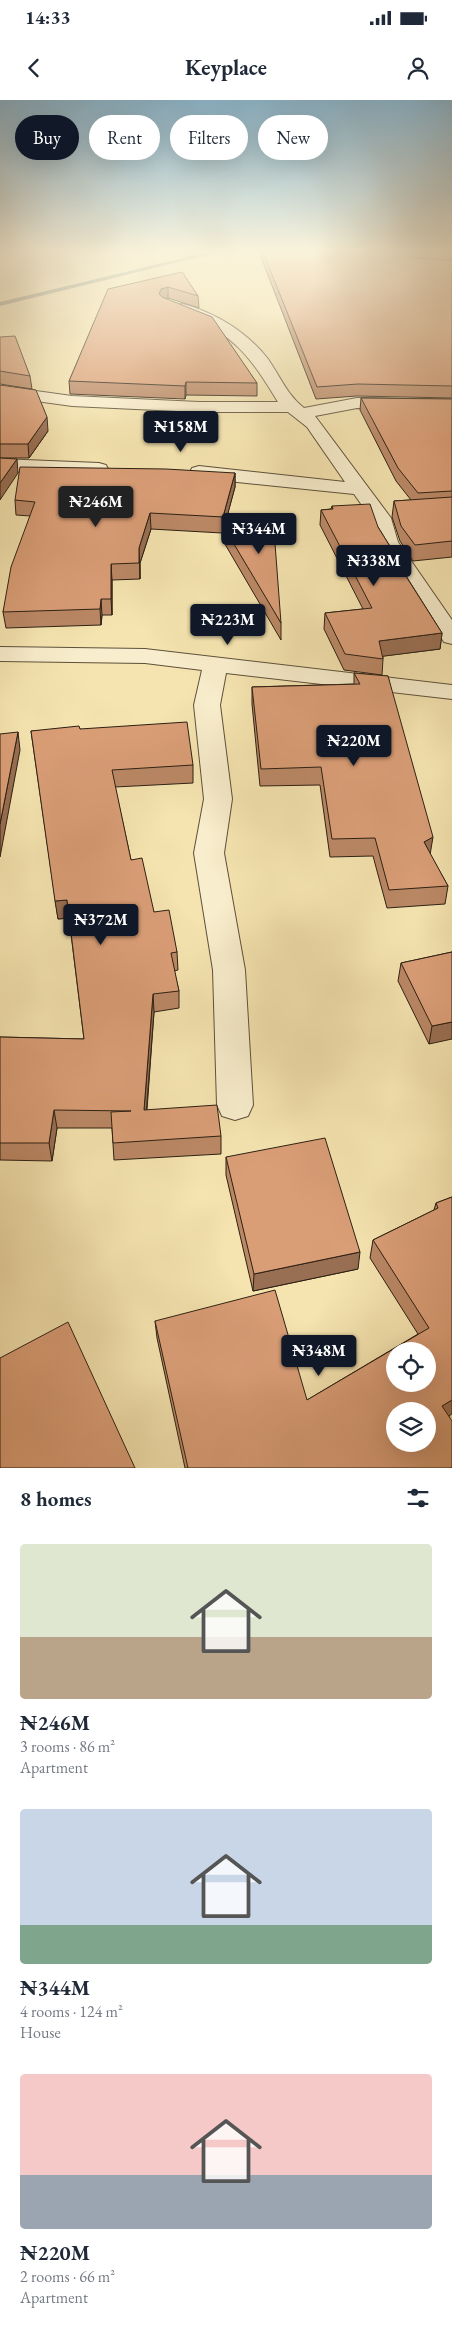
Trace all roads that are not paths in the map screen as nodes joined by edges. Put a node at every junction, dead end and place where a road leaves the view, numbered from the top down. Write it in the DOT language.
graph roads {
  1 [pos="202,316"];
  2 [pos="0,391"];
  3 [pos="452,406"];
  4 [pos="297,411"];
  5 [pos="0,465"];
  6 [pos="116,469"];
  7 [pos="183,471"];
  8 [pos="360,489"];
  9 [pos="452,637"];
  10 [pos="0,654"];
  11 [pos="215,664"];
  12 [pos="452,692"];
  13 [pos="235,1105"];
  1 -- 4 [label="street"];
  2 -- 4 [label="street"];
  3 -- 4 [label="street"];
  4 -- 8 [label="street"];
  5 -- 6 [label="street"];
  7 -- 8 [label="street"];
  8 -- 9 [label="street"];
  10 -- 11 [label="street"];
  11 -- 12 [label="street"];
  11 -- 13 [label="street"];
}
